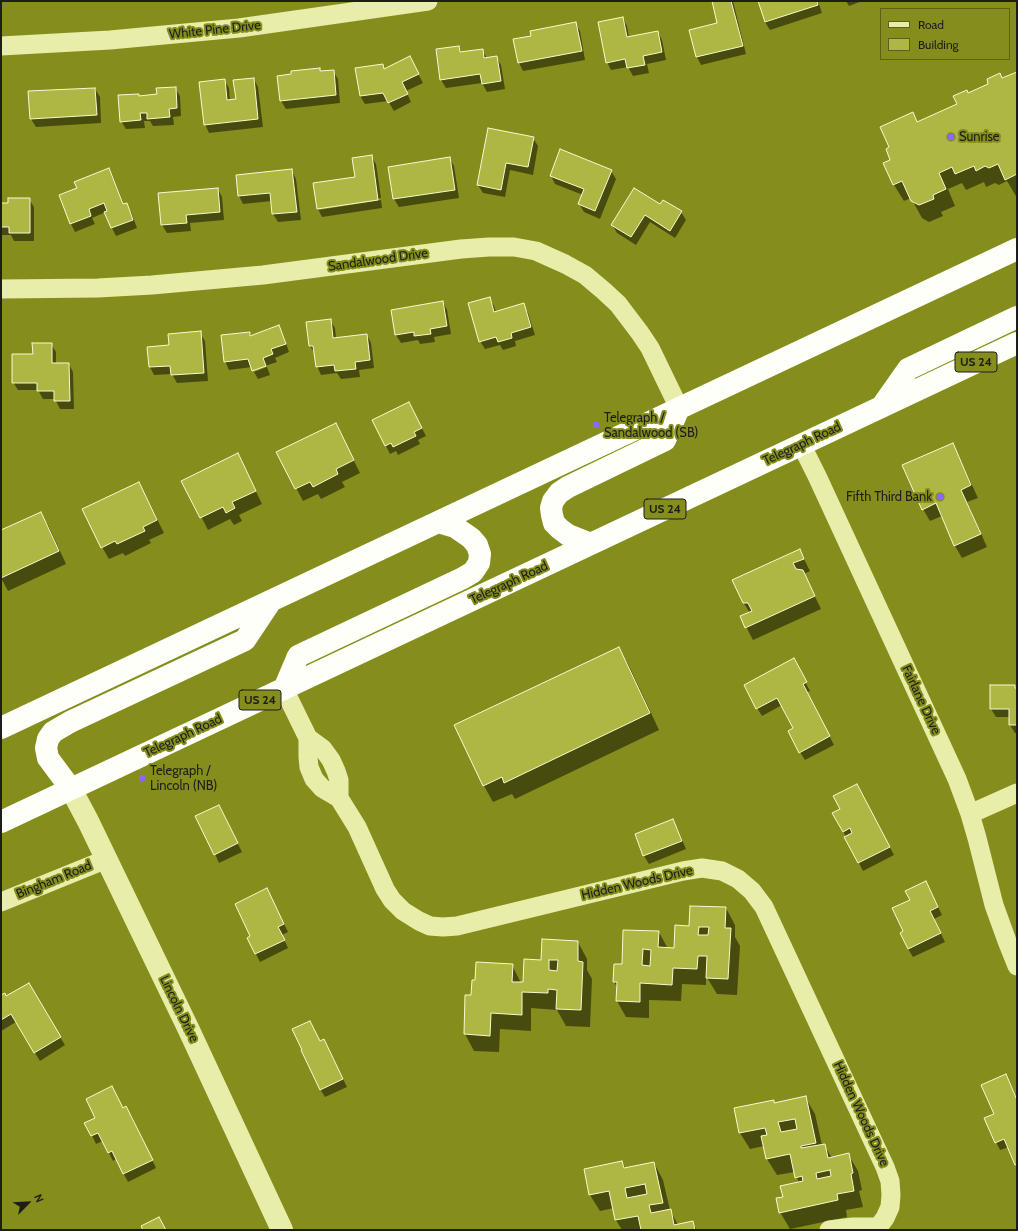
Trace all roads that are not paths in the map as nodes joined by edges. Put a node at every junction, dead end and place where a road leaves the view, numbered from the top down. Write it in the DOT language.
graph roads {
  1 [pos="428,1"];
  2 [pos="1,46"];
  3 [pos="1017,249"];
  4 [pos="1,290"];
  5 [pos="1017,317"];
  6 [pos="1017,343"];
  7 [pos="881,407"];
  8 [pos="679,408"];
  9 [pos="801,444"];
  10 [pos="438,522"];
  11 [pos="591,544"];
  12 [pos="271,601"];
  13 [pos="284,689"];
  14 [pos="1,728"];
  15 [pos="71,789"];
  16 [pos="1017,793"];
  17 [pos="970,814"];
  18 [pos="1,822"];
  19 [pos="107,859"];
  20 [pos="1,902"];
  21 [pos="1017,966"];
  22 [pos="877,1228"];
  23 [pos="282,1230"];
  24 [pos="829,1230"];
  1 -- 2 [label="street, White Pine Drive"];
  3 -- 8 [label="highway"];
  4 -- 8 [label="street, Sandalwood Drive"];
  5 -- 7 [label="highway"];
  6 -- 7 [label="highway, Telegraph Road / US 24"];
  7 -- 9 [label="highway, Telegraph Road / US 24"];
  8 -- 10 [label="highway"];
  8 -- 11 [label="highway"];
  9 -- 11 [label="highway, Telegraph Road / US 24"];
  9 -- 17 [label="street, Fairlane Drive"];
  10 -- 12 [label="highway"];
  10 -- 13 [label="highway"];
  11 -- 13 [label="highway, Telegraph Road / US 24"];
  12 -- 14 [label="highway"];
  12 -- 15 [label="highway"];
  13 -- 15 [label="highway, Telegraph Road / US 24"];
  13 -- 22 [label="street, Hidden Woods Drive"];
  15 -- 18 [label="highway, Telegraph Road / US 24"];
  15 -- 19 [label="street, Lincoln Drive"];
  16 -- 17 [label="street"];
  17 -- 21 [label="street, Fairlane Drive"];
  19 -- 20 [label="street, Bingham Road"];
  19 -- 23 [label="street, Lincoln Drive"];
  22 -- 24 [label="street, Hidden Woods Drive"];
}
